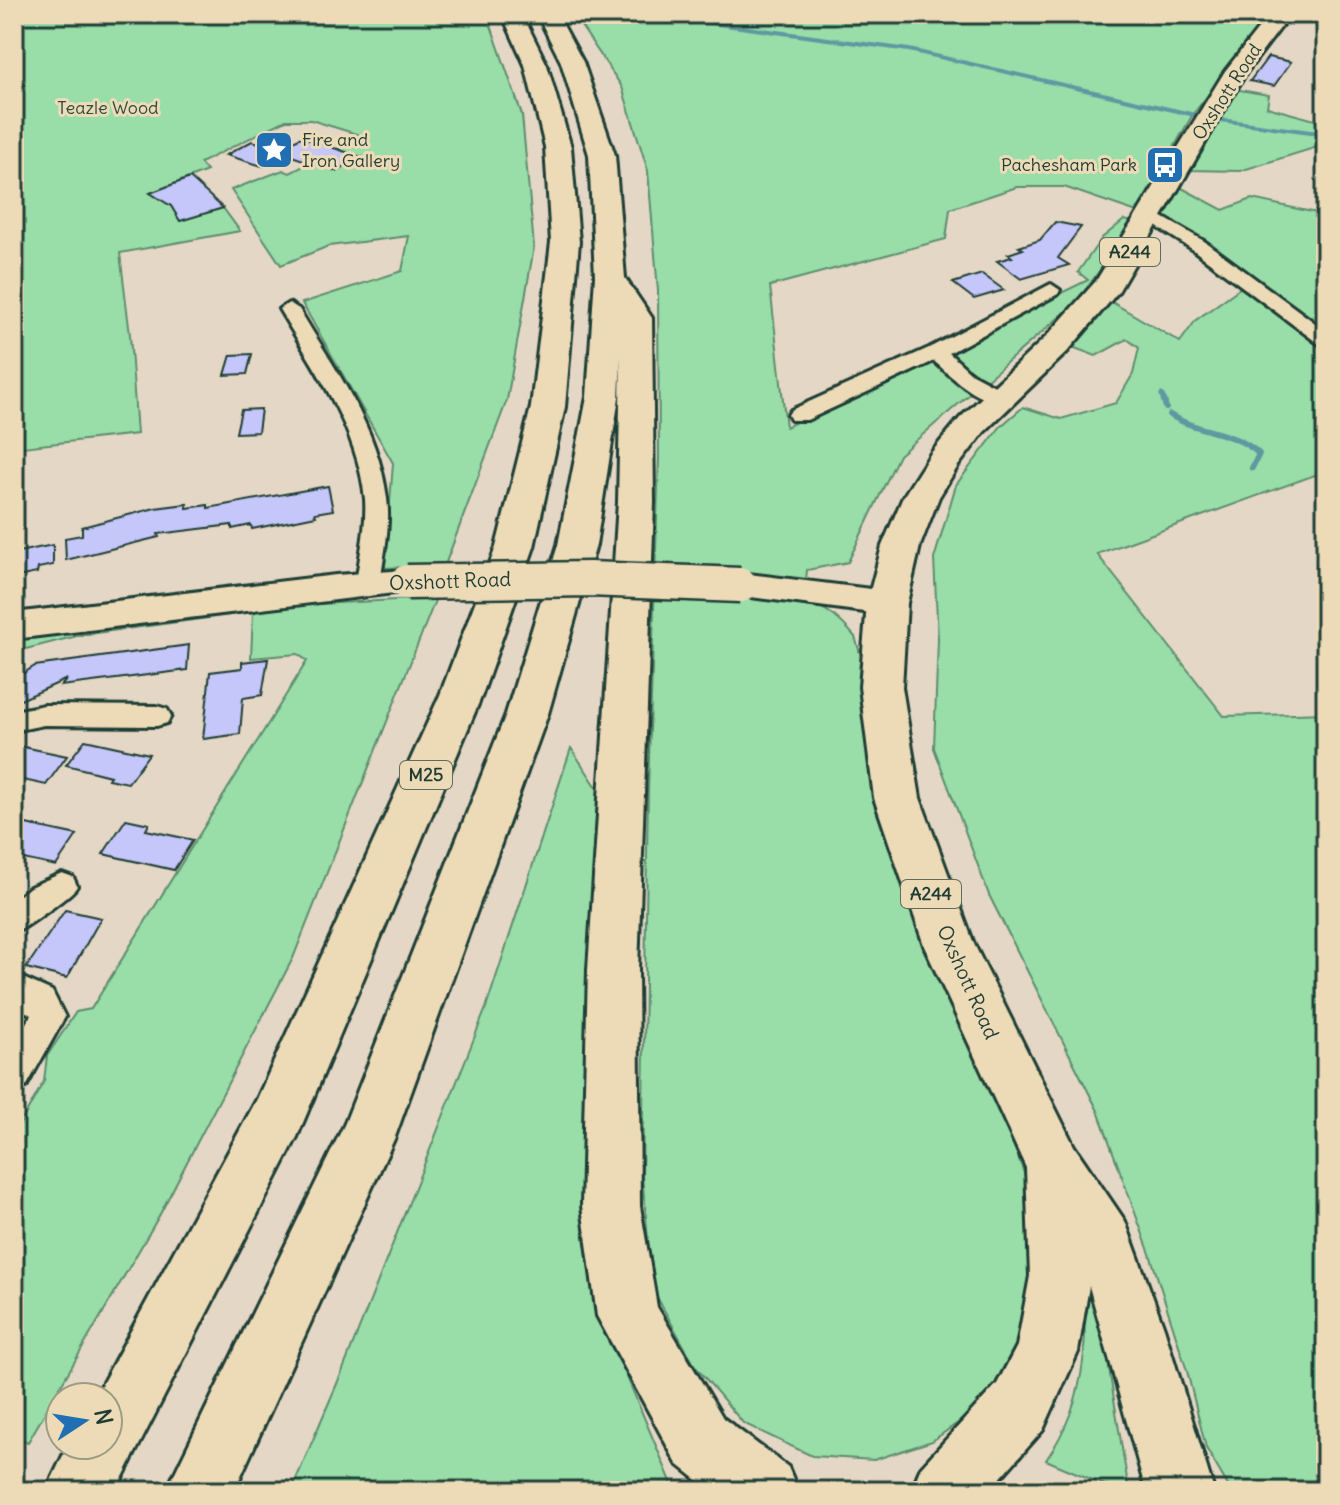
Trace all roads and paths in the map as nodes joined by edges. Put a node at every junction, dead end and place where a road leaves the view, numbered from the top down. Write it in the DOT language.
graph roads {
  1 [pos="512,14"];
  2 [pos="547,14"];
  3 [pos="1281,14"];
  4 [pos="1152,216"];
  5 [pos="610,276"];
  6 [pos="1051,290"];
  7 [pos="289,309"];
  8 [pos="1326,340"];
  9 [pos="936,352"];
  10 [pos="999,396"];
  11 [pos="799,415"];
  12 [pos="368,585"];
  13 [pos="887,603"];
  14 [pos="14,626"];
  15 [pos="157,716"];
  16 [pos="14,721"];
  17 [pos="62,886"];
  18 [pos="14,919"];
  19 [pos="14,989"];
  20 [pos="14,1075"];
  21 [pos="1054,1166"];
  22 [pos="124,1408"];
  23 [pos="96,1461"];
  24 [pos="80,1491"];
  25 [pos="200,1491"];
  26 [pos="764,1491"];
  27 [pos="945,1491"];
  28 [pos="1180,1491"];
  1 -- 22 [label="main road, M25"];
  2 -- 5 [label="main road"];
  3 -- 4 [label="main road, Oxshott Road / A244"];
  4 -- 8 [label="street"];
  4 -- 10 [label="main road, Oxshott Road / A244"];
  5 -- 25 [label="main road"];
  5 -- 26 [label="main road"];
  6 -- 9 [label="street"];
  7 -- 12 [label="street"];
  9 -- 10 [label="street"];
  9 -- 11 [label="street"];
  10 -- 13 [label="main road, Oxshott Road / A244"];
  12 -- 13 [label="main road, Oxshott Road, bridge"];
  12 -- 14 [label="main road, Oxshott Road"];
  13 -- 21 [label="main road, Oxshott Road / A244"];
  15 -- 16 [label="street"];
  17 -- 18 [label="street"];
  19 -- 20 [label="street"];
  21 -- 27 [label="main road, Oxshott Road / A244"];
  21 -- 28 [label="main road, Oxshott Road / A244"];
  23 -- 24 [label="main road"];
}
